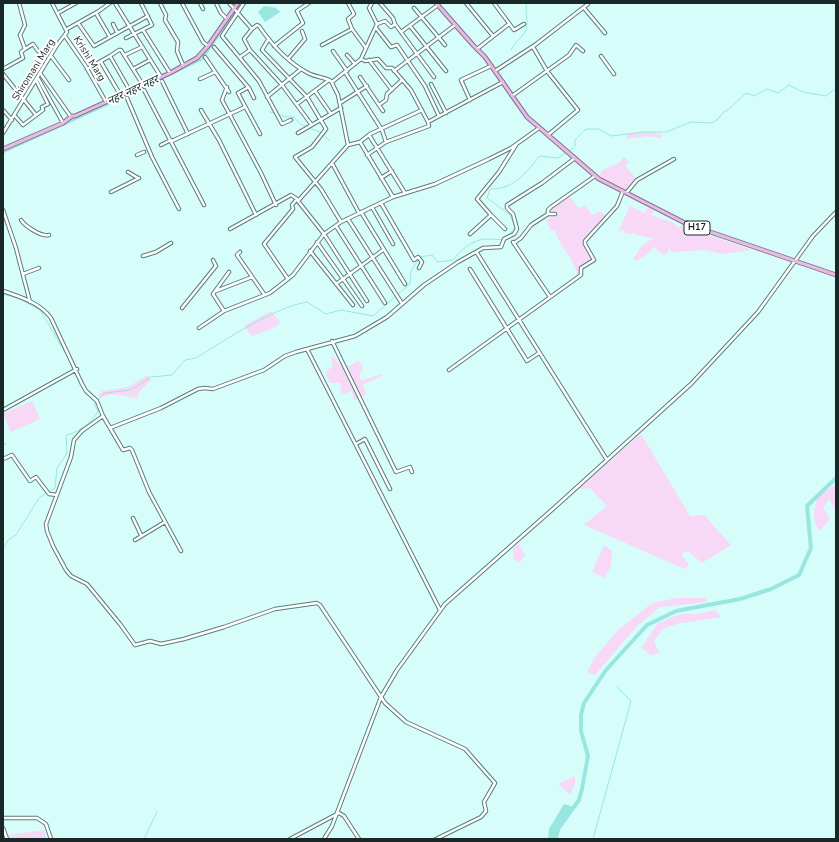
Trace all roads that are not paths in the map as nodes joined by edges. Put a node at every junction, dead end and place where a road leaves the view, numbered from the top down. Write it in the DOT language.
graph roads {
  1 [pos="19,3"];
  2 [pos="52,3"];
  3 [pos="76,3"];
  4 [pos="110,3"];
  5 [pos="115,3"];
  6 [pos="140,3"];
  7 [pos="160,3"];
  8 [pos="182,3"];
  9 [pos="200,3"];
  10 [pos="216,3"];
  11 [pos="230,3"];
  12 [pos="238,3"];
  13 [pos="244,3"];
  14 [pos="309,3"];
  15 [pos="348,3"];
  16 [pos="372,3"];
  17 [pos="380,3"];
  18 [pos="466,3"];
  19 [pos="494,3"];
  20 [pos="437,4"];
  21 [pos="588,4"];
  22 [pos="414,8"];
  23 [pos="584,8"];
  24 [pos="204,9"];
  25 [pos="236,11"];
  26 [pos="58,13"];
  27 [pos="96,13"];
  28 [pos="148,16"];
  29 [pos="421,18"];
  30 [pos="228,19"];
  31 [pos="78,23"];
  32 [pos="113,24"];
  33 [pos="377,24"];
  34 [pos="395,24"];
  35 [pos="509,24"];
  36 [pos="524,24"];
  37 [pos="129,25"];
  38 [pos="455,25"];
  39 [pos="410,26"];
  40 [pos="66,28"];
  41 [pos="376,28"];
  42 [pos="252,29"];
  43 [pos="352,29"];
  44 [pos="143,30"];
  45 [pos="302,31"];
  46 [pos="117,32"];
  47 [pos="401,32"];
  48 [pos="605,33"];
  49 [pos="134,34"];
  50 [pos="65,36"];
  51 [pos="493,36"];
  52 [pos="110,37"];
  53 [pos="126,38"];
  54 [pos="439,38"];
  55 [pos="268,40"];
  56 [pos="322,45"];
  57 [pos="445,45"];
  58 [pos="208,46"];
  59 [pos="274,46"];
  60 [pos="427,46"];
  61 [pos="142,47"];
  62 [pos="214,47"];
  63 [pos="533,47"];
  64 [pos="366,48"];
  65 [pos="25,49"];
  66 [pos="477,49"];
  67 [pos="250,50"];
  68 [pos="38,51"];
  69 [pos="333,51"];
  70 [pos="582,51"];
  71 [pos="417,54"];
  72 [pos="125,55"];
  73 [pos="347,55"];
  74 [pos="51,56"];
  75 [pos="110,56"];
  76 [pos="601,56"];
  77 [pos="205,57"];
  78 [pos="240,57"];
  79 [pos="288,59"];
  80 [pos="361,59"];
  81 [pos="150,60"];
  82 [pos="369,60"];
  83 [pos="408,61"];
  84 [pos="102,62"];
  85 [pos="355,64"];
  86 [pos="183,65"];
  87 [pos="492,66"];
  88 [pos="3,69"];
  89 [pos="87,69"];
  90 [pos="133,69"];
  91 [pos="301,69"];
  92 [pos="394,71"];
  93 [pos="446,71"];
  94 [pos="495,71"];
  95 [pos="547,71"];
  96 [pos="215,72"];
  97 [pos="346,72"];
  98 [pos="40,73"];
  99 [pos="170,73"];
  100 [pos="3,74"];
  101 [pos="614,74"];
  102 [pos="162,77"];
  103 [pos="360,77"];
  104 [pos="434,77"];
  105 [pos="291,78"];
  106 [pos="37,79"];
  107 [pos="200,79"];
  108 [pos="69,80"];
  109 [pos="329,80"];
  110 [pos="402,80"];
  111 [pos="162,81"];
  112 [pos="332,82"];
  113 [pos="503,82"];
  114 [pos="431,84"];
  115 [pos="282,85"];
  116 [pos="143,86"];
  117 [pos="367,86"];
  118 [pos="227,87"];
  119 [pos="247,88"];
  120 [pos="144,90"];
  121 [pos="392,90"];
  122 [pos="130,91"];
  123 [pos="315,91"];
  124 [pos="229,92"];
  125 [pos="358,92"];
  126 [pos="121,96"];
  127 [pos="512,96"];
  128 [pos="267,97"];
  129 [pos="307,97"];
  130 [pos="127,98"];
  131 [pos="254,98"];
  132 [pos="25,99"];
  133 [pos="470,100"];
  134 [pos="106,102"];
  135 [pos="340,103"];
  136 [pos="297,104"];
  137 [pos="379,105"];
  138 [pos="245,107"];
  139 [pos="341,108"];
  140 [pos="3,110"];
  141 [pos="201,110"];
  142 [pos="422,110"];
  143 [pos="383,112"];
  144 [pos="446,113"];
  145 [pos="331,114"];
  146 [pos="36,115"];
  147 [pos="229,115"];
  148 [pos="15,116"];
  149 [pos="439,116"];
  150 [pos="71,117"];
  151 [pos="320,119"];
  152 [pos="12,120"];
  153 [pos="291,120"];
  154 [pos="428,122"];
  155 [pos="63,123"];
  156 [pos="209,124"];
  157 [pos="311,124"];
  158 [pos="539,128"];
  159 [pos="382,130"];
  160 [pos="3,133"];
  161 [pos="298,133"];
  162 [pos="188,134"];
  163 [pos="260,134"];
  164 [pos="369,135"];
  165 [pos="548,135"];
  166 [pos="171,140"];
  167 [pos="360,142"];
  168 [pos="386,142"];
  169 [pos="161,145"];
  170 [pos="348,145"];
  171 [pos="516,145"];
  172 [pos="377,147"];
  173 [pos="3,149"];
  174 [pos="144,152"];
  175 [pos="137,155"];
  176 [pos="367,155"];
  177 [pos="575,158"];
  178 [pos="674,159"];
  179 [pos="332,163"];
  180 [pos="392,171"];
  181 [pos="128,172"];
  182 [pos="595,176"];
  183 [pos="381,178"];
  184 [pos="315,182"];
  185 [pos="111,192"];
  186 [pos="625,192"];
  187 [pos="405,193"];
  188 [pos="393,197"];
  189 [pos="298,199"];
  190 [pos="381,203"];
  191 [pos="204,205"];
  192 [pos="276,205"];
  193 [pos="372,208"];
  194 [pos="179,209"];
  195 [pos="3,210"];
  196 [pos="836,212"];
  197 [pos="360,213"];
  198 [pos="548,214"];
  199 [pos="555,214"];
  200 [pos="256,215"];
  201 [pos="491,215"];
  202 [pos="348,219"];
  203 [pos="21,220"];
  204 [pos="341,222"];
  205 [pos="336,226"];
  206 [pos="230,229"];
  207 [pos="504,229"];
  208 [pos="49,234"];
  209 [pos="324,234"];
  210 [pos="470,234"];
  211 [pos="317,242"];
  212 [pos="171,243"];
  213 [pos="393,244"];
  214 [pos="383,250"];
  215 [pos="310,251"];
  216 [pos="240,252"];
  217 [pos="477,253"];
  218 [pos="144,256"];
  219 [pos="372,257"];
  220 [pos="213,260"];
  221 [pos="794,261"];
  222 [pos="361,266"];
  223 [pos="39,268"];
  224 [pos="419,268"];
  225 [pos="470,269"];
  226 [pos="229,272"];
  227 [pos="23,274"];
  228 [pos="350,274"];
  229 [pos="836,275"];
  230 [pos="252,277"];
  231 [pos="343,278"];
  232 [pos="288,279"];
  233 [pos="336,284"];
  234 [pos="404,284"];
  235 [pos="3,291"];
  236 [pos="215,291"];
  237 [pos="264,294"];
  238 [pos="550,297"];
  239 [pos="367,301"];
  240 [pos="30,302"];
  241 [pos="401,302"];
  242 [pos="385,303"];
  243 [pos="353,305"];
  244 [pos="362,306"];
  245 [pos="182,308"];
  246 [pos="224,311"];
  247 [pos="518,319"];
  248 [pos="199,328"];
  249 [pos="506,328"];
  250 [pos="332,341"];
  251 [pos="307,349"];
  252 [pos="539,353"];
  253 [pos="77,369"];
  254 [pos="449,370"];
  255 [pos="3,410"];
  256 [pos="102,416"];
  257 [pos="110,428"];
  258 [pos="356,444"];
  259 [pos="3,459"];
  260 [pos="607,460"];
  261 [pos="412,472"];
  262 [pos="390,489"];
  263 [pos="57,496"];
  264 [pos="134,518"];
  265 [pos="164,522"];
  266 [pos="141,535"];
  267 [pos="135,540"];
  268 [pos="181,551"];
  269 [pos="440,610"];
  270 [pos="381,697"];
  271 [pos="336,814"];
  272 [pos="3,818"];
  273 [pos="3,828"];
  274 [pos="7,839"];
  275 [pos="51,839"];
  276 [pos="290,839"];
  277 [pos="324,839"];
  278 [pos="359,839"];
  279 [pos="436,839"];
  1 -- 65 [label="street"];
  2 -- 26 [label="street, Krishi Marg"];
  3 -- 26 [label="street"];
  4 -- 27 [label="street"];
  5 -- 37 [label="street"];
  6 -- 28 [label="street"];
  7 -- 86 [label="street"];
  8 -- 58 [label="street"];
  9 -- 24 [label="street"];
  10 -- 30 [label="street"];
  11 -- 25 [label="street"];
  12 -- 25 [label="main road"];
  13 -- 25 [label="street"];
  14 -- 59 [label="street"];
  15 -- 43 [label="street"];
  16 -- 33 [label="street"];
  17 -- 34 [label="street"];
  18 -- 51 [label="street"];
  19 -- 35 [label="street"];
  20 -- 29 [label="street"];
  20 -- 38 [label="main road, H17"];
  21 -- 23 [label="street"];
  22 -- 29 [label="street"];
  23 -- 48 [label="street"];
  23 -- 63 [label="street"];
  25 -- 30 [label="main road"];
  25 -- 42 [label="street"];
  25 -- 78 [label="street"];
  26 -- 40 [label="street, Krishi Marg"];
  27 -- 31 [label="street"];
  27 -- 52 [label="street"];
  28 -- 37 [label="street"];
  28 -- 44 [label="street"];
  29 -- 39 [label="street"];
  29 -- 54 [label="street"];
  30 -- 58 [label="main road"];
  31 -- 40 [label="street"];
  31 -- 52 [label="street"];
  32 -- 46 [label="street"];
  33 -- 34 [label="street"];
  33 -- 41 [label="street"];
  34 -- 47 [label="street"];
  35 -- 36 [label="street"];
  35 -- 51 [label="street"];
  37 -- 46 [label="street"];
  37 -- 49 [label="street"];
  38 -- 54 [label="street"];
  38 -- 66 [label="main road, H17"];
  39 -- 47 [label="street"];
  39 -- 60 [label="street"];
  40 -- 50 [label="street, Krishi Marg"];
  41 -- 64 [label="street"];
  41 -- 83 [label="street"];
  42 -- 55 [label="street"];
  42 -- 67 [label="street"];
  43 -- 56 [label="street"];
  43 -- 64 [label="street"];
  44 -- 49 [label="street"];
  44 -- 99 [label="street"];
  45 -- 79 [label="street"];
  46 -- 52 [label="street"];
  47 -- 71 [label="street"];
  49 -- 53 [label="street"];
  49 -- 61 [label="street"];
  50 -- 74 [label="street, Shiromani Marg"];
  50 -- 89 [label="street, Krishi Marg"];
  51 -- 66 [label="street"];
  54 -- 57 [label="street"];
  54 -- 60 [label="street"];
  55 -- 59 [label="street"];
  55 -- 105 [label="street"];
  58 -- 86 [label="main road"];
  59 -- 79 [label="street"];
  60 -- 71 [label="street"];
  60 -- 93 [label="street"];
  61 -- 72 [label="street"];
  61 -- 81 [label="street"];
  62 -- 119 [label="street"];
  63 -- 94 [label="street"];
  63 -- 95 [label="street"];
  64 -- 80 [label="street"];
  65 -- 68 [label="street"];
  65 -- 88 [label="street"];
  66 -- 87 [label="main road, H17"];
  67 -- 78 [label="street"];
  67 -- 115 [label="street"];
  69 -- 97 [label="street"];
  70 -- 95 [label="street"];
  71 -- 83 [label="street"];
  71 -- 104 [label="street"];
  72 -- 75 [label="street"];
  72 -- 90 [label="street"];
  73 -- 85 [label="street"];
  74 -- 98 [label="street, Shiromani Marg"];
  74 -- 108 [label="street"];
  75 -- 84 [label="street"];
  75 -- 122 [label="street"];
  76 -- 101 [label="street"];
  77 -- 96 [label="street"];
  78 -- 128 [label="street"];
  79 -- 91 [label="street"];
  80 -- 82 [label="street"];
  80 -- 85 [label="street"];
  81 -- 90 [label="street"];
  81 -- 102 [label="street"];
  82 -- 92 [label="street"];
  82 -- 121 [label="street"];
  83 -- 92 [label="street"];
  83 -- 149 [label="street"];
  84 -- 89 [label="street"];
  84 -- 126 [label="street"];
  85 -- 97 [label="street"];
  86 -- 99 [label="main road"];
  87 -- 94 [label="main road, H17"];
  87 -- 133 [label="street"];
  89 -- 134 [label="street, Krishi Marg"];
  90 -- 116 [label="street"];
  91 -- 105 [label="street"];
  91 -- 109 [label="street"];
  92 -- 110 [label="street"];
  94 -- 113 [label="main road, H17"];
  95 -- 127 [label="street"];
  95 -- 165 [label="street"];
  96 -- 107 [label="street"];
  96 -- 118 [label="street"];
  97 -- 112 [label="street"];
  97 -- 125 [label="street"];
  98 -- 106 [label="street, Shiromani Marg"];
  98 -- 150 [label="street"];
  99 -- 102 [label="main road"];
  100 -- 132 [label="street"];
  102 -- 116 [label="main road"];
  103 -- 117 [label="street"];
  105 -- 115 [label="street"];
  105 -- 129 [label="street"];
  106 -- 132 [label="street, Shiromani Marg"];
  106 -- 146 [label="street"];
  106 -- 155 [label="street"];
  109 -- 112 [label="street"];
  109 -- 123 [label="street"];
  110 -- 121 [label="street"];
  110 -- 142 [label="street"];
  111 -- 162 [label="street"];
  112 -- 135 [label="street"];
  113 -- 127 [label="main road, H17"];
  113 -- 133 [label="street"];
  114 -- 144 [label="street"];
  115 -- 128 [label="street"];
  115 -- 136 [label="street"];
  116 -- 122 [label="main road"];
  117 -- 125 [label="street"];
  117 -- 137 [label="street"];
  118 -- 124 [label="street"];
  118 -- 147 [label="street"];
  119 -- 131 [label="street"];
  119 -- 138 [label="street"];
  120 -- 166 [label="street"];
  121 -- 137 [label="street"];
  122 -- 126 [label="main road"];
  123 -- 129 [label="street"];
  123 -- 145 [label="street"];
  125 -- 135 [label="street"];
  125 -- 159 [label="street"];
  126 -- 134 [label="main road"];
  127 -- 158 [label="main road, H17"];
  128 -- 153 [label="street"];
  129 -- 136 [label="street"];
  129 -- 151 [label="street"];
  130 -- 194 [label="street"];
  132 -- 146 [label="street"];
  132 -- 148 [label="street, Shiromani Marg"];
  133 -- 144 [label="street"];
  134 -- 150 [label="main road"];
  135 -- 139 [label="street"];
  136 -- 157 [label="street"];
  137 -- 143 [label="street"];
  138 -- 147 [label="street"];
  138 -- 163 [label="street"];
  139 -- 145 [label="street"];
  139 -- 170 [label="street"];
  140 -- 152 [label="street"];
  141 -- 156 [label="street"];
  142 -- 154 [label="street"];
  142 -- 159 [label="street"];
  144 -- 149 [label="street"];
  145 -- 151 [label="street"];
  146 -- 148 [label="street"];
  147 -- 156 [label="street"];
  147 -- 192 [label="street"];
  148 -- 152 [label="street, Shiromani Marg"];
  149 -- 154 [label="street"];
  150 -- 155 [label="main road"];
  151 -- 157 [label="street"];
  151 -- 184 [label="street"];
  152 -- 160 [label="street, Shiromani Marg"];
  154 -- 168 [label="street"];
  155 -- 173 [label="main road"];
  156 -- 162 [label="street"];
  156 -- 200 [label="street"];
  157 -- 161 [label="street"];
  158 -- 165 [label="main road, H17"];
  158 -- 171 [label="street"];
  159 -- 164 [label="street"];
  159 -- 168 [label="street"];
  162 -- 166 [label="street"];
  164 -- 167 [label="street"];
  164 -- 172 [label="street"];
  165 -- 177 [label="main road, H17"];
  166 -- 169 [label="street"];
  166 -- 191 [label="street"];
  167 -- 170 [label="street"];
  167 -- 176 [label="street"];
  168 -- 172 [label="street"];
  170 -- 179 [label="street"];
  171 -- 187 [label="street"];
  171 -- 201 [label="street"];
  172 -- 176 [label="street"];
  172 -- 180 [label="street"];
  174 -- 175 [label="street"];
  176 -- 183 [label="street"];
  177 -- 182 [label="main road, H17"];
  177 -- 217 [label="street"];
  178 -- 186 [label="street"];
  179 -- 184 [label="street"];
  179 -- 197 [label="street"];
  180 -- 183 [label="street"];
  180 -- 187 [label="street"];
  181 -- 185 [label="street"];
  182 -- 186 [label="main road, H17"];
  182 -- 198 [label="street"];
  183 -- 188 [label="street"];
  184 -- 189 [label="street"];
  184 -- 204 [label="street"];
  186 -- 221 [label="main road, H17"];
  186 -- 238 [label="street"];
  187 -- 188 [label="street"];
  188 -- 190 [label="street"];
  189 -- 192 [label="street"];
  189 -- 209 [label="street"];
  189 -- 232 [label="street"];
  190 -- 193 [label="street"];
  190 -- 224 [label="street"];
  192 -- 200 [label="street"];
  193 -- 197 [label="street"];
  193 -- 213 [label="street"];
  195 -- 227 [label="street"];
  196 -- 221 [label="street"];
  197 -- 202 [label="street"];
  197 -- 214 [label="street"];
  198 -- 199 [label="street"];
  198 -- 238 [label="street"];
  200 -- 206 [label="street"];
  201 -- 207 [label="street"];
  201 -- 210 [label="street"];
  202 -- 204 [label="street"];
  202 -- 219 [label="street"];
  203 -- 208 [label="street"];
  204 -- 205 [label="street"];
  205 -- 209 [label="street"];
  205 -- 222 [label="street"];
  209 -- 211 [label="street"];
  209 -- 228 [label="street"];
  211 -- 215 [label="street"];
  211 -- 231 [label="street"];
  212 -- 218 [label="street"];
  214 -- 219 [label="street"];
  214 -- 234 [label="street"];
  215 -- 232 [label="street"];
  215 -- 233 [label="street"];
  216 -- 230 [label="street"];
  217 -- 247 [label="street"];
  217 -- 250 [label="street"];
  219 -- 222 [label="street"];
  219 -- 241 [label="street"];
  220 -- 245 [label="street"];
  221 -- 229 [label="main road, H17"];
  221 -- 260 [label="street"];
  222 -- 228 [label="street"];
  222 -- 242 [label="street"];
  223 -- 227 [label="street"];
  225 -- 249 [label="street"];
  226 -- 236 [label="street"];
  227 -- 240 [label="street"];
  228 -- 231 [label="street"];
  228 -- 239 [label="street"];
  230 -- 236 [label="street"];
  230 -- 237 [label="street"];
  231 -- 233 [label="street"];
  231 -- 244 [label="street"];
  232 -- 237 [label="street"];
  233 -- 243 [label="street"];
  235 -- 240 [label="street"];
  236 -- 246 [label="street"];
  237 -- 246 [label="street"];
  238 -- 247 [label="street"];
  240 -- 253 [label="street"];
  246 -- 248 [label="street"];
  247 -- 249 [label="street"];
  247 -- 252 [label="street"];
  249 -- 252 [label="street"];
  249 -- 254 [label="street"];
  250 -- 251 [label="street"];
  250 -- 261 [label="street"];
  251 -- 257 [label="street"];
  251 -- 258 [label="street"];
  252 -- 260 [label="street"];
  253 -- 255 [label="street"];
  253 -- 256 [label="street"];
  256 -- 257 [label="street"];
  256 -- 263 [label="street"];
  257 -- 265 [label="street"];
  258 -- 262 [label="street"];
  258 -- 269 [label="street"];
  259 -- 263 [label="street"];
  260 -- 269 [label="street"];
  263 -- 270 [label="street"];
  264 -- 266 [label="street"];
  265 -- 266 [label="street"];
  265 -- 268 [label="street"];
  266 -- 267 [label="street"];
  269 -- 270 [label="street"];
  270 -- 271 [label="street"];
  270 -- 279 [label="street"];
  271 -- 276 [label="street"];
  271 -- 277 [label="street"];
  271 -- 278 [label="street"];
  272 -- 275 [label="street"];
  273 -- 274 [label="street"];
}
